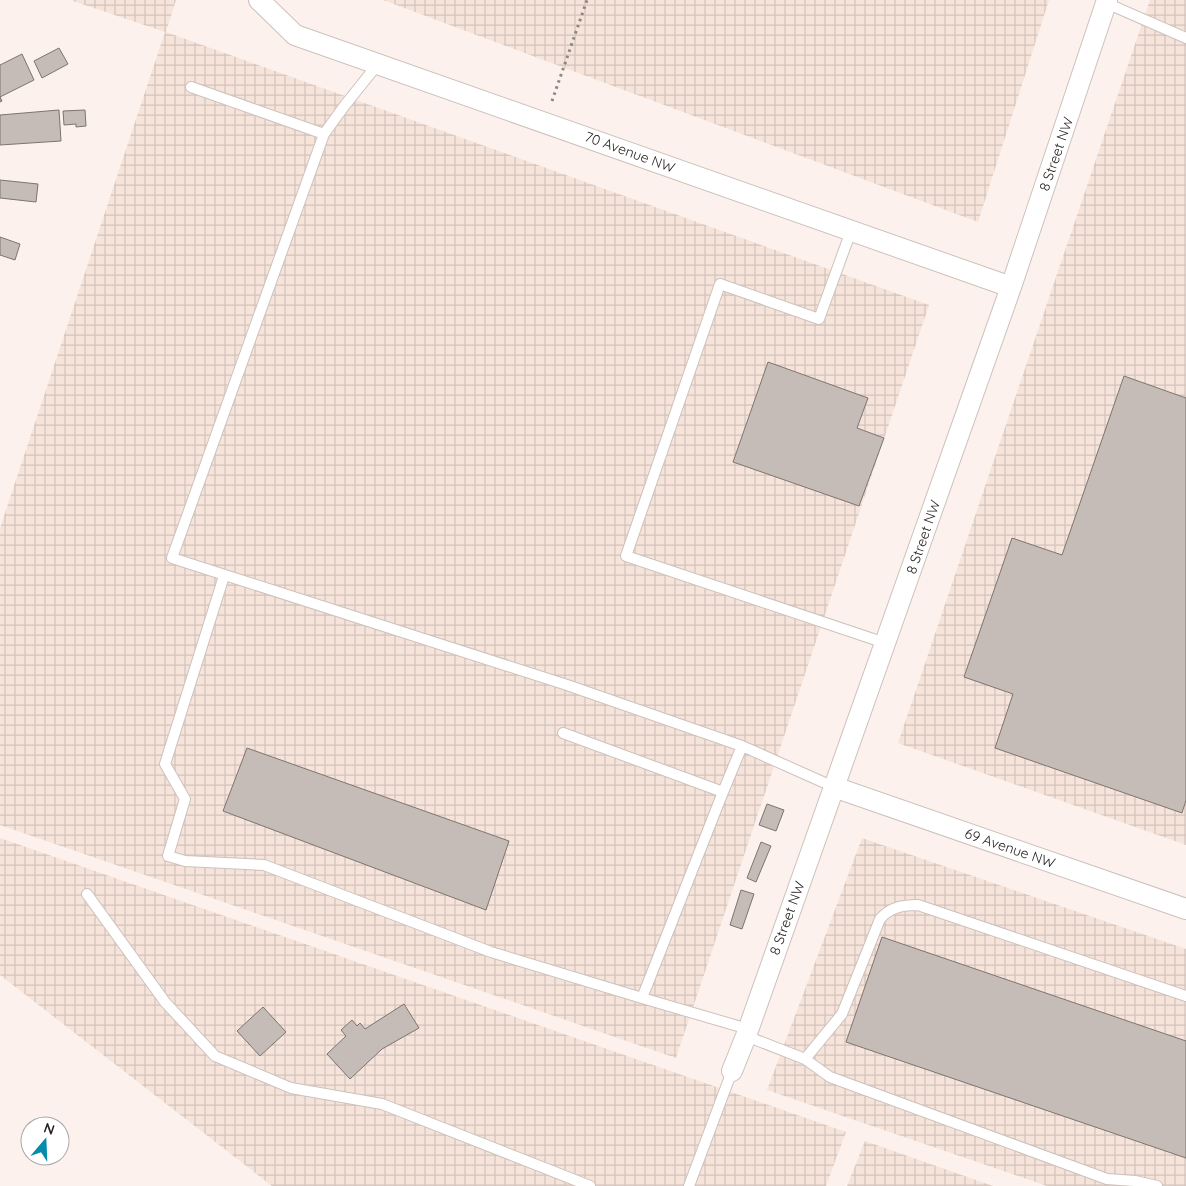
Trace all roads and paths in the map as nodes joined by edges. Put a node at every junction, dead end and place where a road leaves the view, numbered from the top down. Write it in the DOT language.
graph roads {
  1 [pos="259,0"];
  2 [pos="587,0"];
  3 [pos="1107,1"];
  4 [pos="1186,38"];
  5 [pos="378,64"];
  6 [pos="191,87"];
  7 [pos="545,122"];
  8 [pos="324,134"];
  9 [pos="851,231"];
  10 [pos="1011,287"];
  11 [pos="224,576"];
  12 [pos="885,643"];
  13 [pos="563,733"];
  14 [pos="742,746"];
  15 [pos="834,787"];
  16 [pos="723,792"];
  17 [pos="87,894"];
  18 [pos="1186,909"];
  19 [pos="1186,996"];
  20 [pos="642,998"];
  21 [pos="747,1032"];
  22 [pos="805,1060"];
  23 [pos="732,1071"];
  24 [pos="590,1186"];
  25 [pos="689,1186"];
  26 [pos="1157,1186"];
  1 -- 5 [label="street, 70 Avenue NW"];
  2 -- 7 [label="path"];
  3 -- 4 [label="lane"];
  3 -- 10 [label="street, 8 Street NW"];
  5 -- 7 [label="street, 70 Avenue NW"];
  5 -- 8 [label="lane"];
  6 -- 8 [label="lane"];
  7 -- 9 [label="street, 70 Avenue NW"];
  8 -- 11 [label="lane"];
  9 -- 10 [label="street, 70 Avenue NW"];
  9 -- 12 [label="lane"];
  10 -- 12 [label="street, 8 Street NW"];
  11 -- 14 [label="lane"];
  11 -- 20 [label="lane"];
  12 -- 15 [label="street, 8 Street NW"];
  13 -- 16 [label="lane"];
  14 -- 15 [label="lane"];
  14 -- 16 [label="lane"];
  15 -- 18 [label="street, 69 Avenue NW"];
  15 -- 21 [label="street, 8 Street NW"];
  16 -- 20 [label="lane"];
  17 -- 24 [label="lane"];
  19 -- 22 [label="lane"];
  20 -- 21 [label="lane"];
  21 -- 22 [label="lane"];
  21 -- 23 [label="street, 8 Street NW"];
  22 -- 26 [label="lane"];
  23 -- 25 [label="lane"];
}
